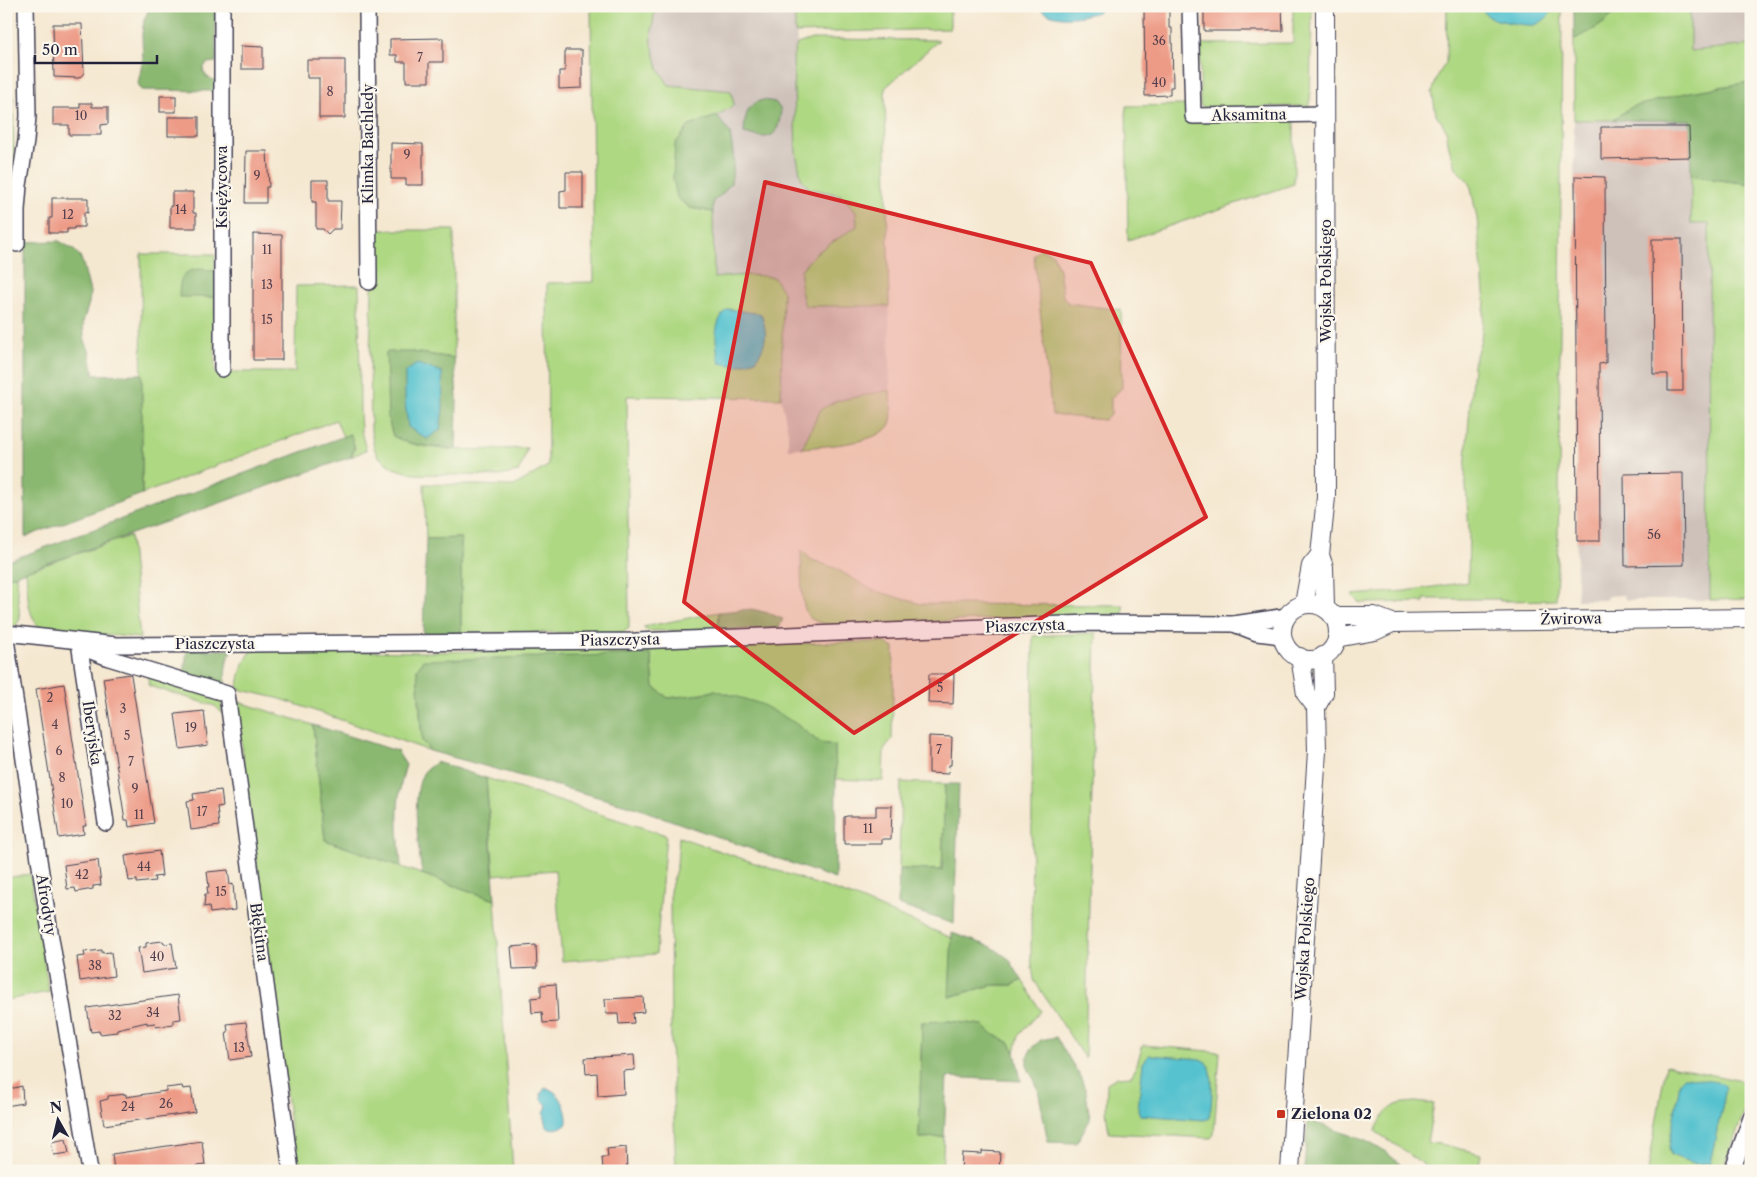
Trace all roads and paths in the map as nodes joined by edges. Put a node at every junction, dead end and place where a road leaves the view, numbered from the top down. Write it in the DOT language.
graph roads {
  1 [pos="26,6"];
  2 [pos="222,6"];
  3 [pos="367,6"];
  4 [pos="1190,6"];
  5 [pos="1326,6"];
  6 [pos="1325,114"];
  7 [pos="17,244"];
  8 [pos="368,282"];
  9 [pos="222,368"];
  10 [pos="1320,556"];
  11 [pos="1304,604"];
  12 [pos="1329,612"];
  13 [pos="1287,616"];
  14 [pos="1751,618"];
  15 [pos="1392,623"];
  16 [pos="1234,624"];
  17 [pos="6,633"];
  18 [pos="1282,636"];
  19 [pos="1337,638"];
  20 [pos="6,639"];
  21 [pos="79,642"];
  22 [pos="1323,656"];
  23 [pos="1300,658"];
  24 [pos="1316,707"];
  25 [pos="106,823"];
  26 [pos="1751,1118"];
  27 [pos="90,1171"];
  28 [pos="291,1171"];
  29 [pos="1290,1171"];
  30 [pos="1732,1171"];
  1 -- 7 [label="street"];
  2 -- 9 [label="street, Księżycowa"];
  3 -- 8 [label="street, Klimka Bachledy"];
  4 -- 6 [label="street, Aksamitna"];
  5 -- 6 [label="street, Wojska Polskiego"];
  6 -- 10 [label="street, Wojska Polskiego"];
  10 -- 11 [label="street, Wojska Polskiego"];
  10 -- 12 [label="street, Wojska Polskiego"];
  11 -- 12 [label="street"];
  11 -- 13 [label="street"];
  12 -- 15 [label="street, Żwirowa"];
  12 -- 19 [label="street"];
  13 -- 16 [label="street, Piaszczysta"];
  13 -- 18 [label="street"];
  14 -- 15 [label="street, Żwirowa"];
  15 -- 19 [label="street, Żwirowa"];
  16 -- 18 [label="street, Piaszczysta"];
  16 -- 21 [label="street, Piaszczysta"];
  17 -- 21 [label="street, Piaszczysta"];
  18 -- 23 [label="street"];
  19 -- 22 [label="street"];
  20 -- 27 [label="street, Afrodyty"];
  21 -- 25 [label="street, Iberyjska"];
  21 -- 28 [label="street, Błękitna"];
  22 -- 23 [label="street"];
  22 -- 24 [label="street, Wojska Polskiego"];
  23 -- 24 [label="street, Wojska Polskiego"];
  24 -- 29 [label="street, Wojska Polskiego"];
  26 -- 30 [label="street"];
}
